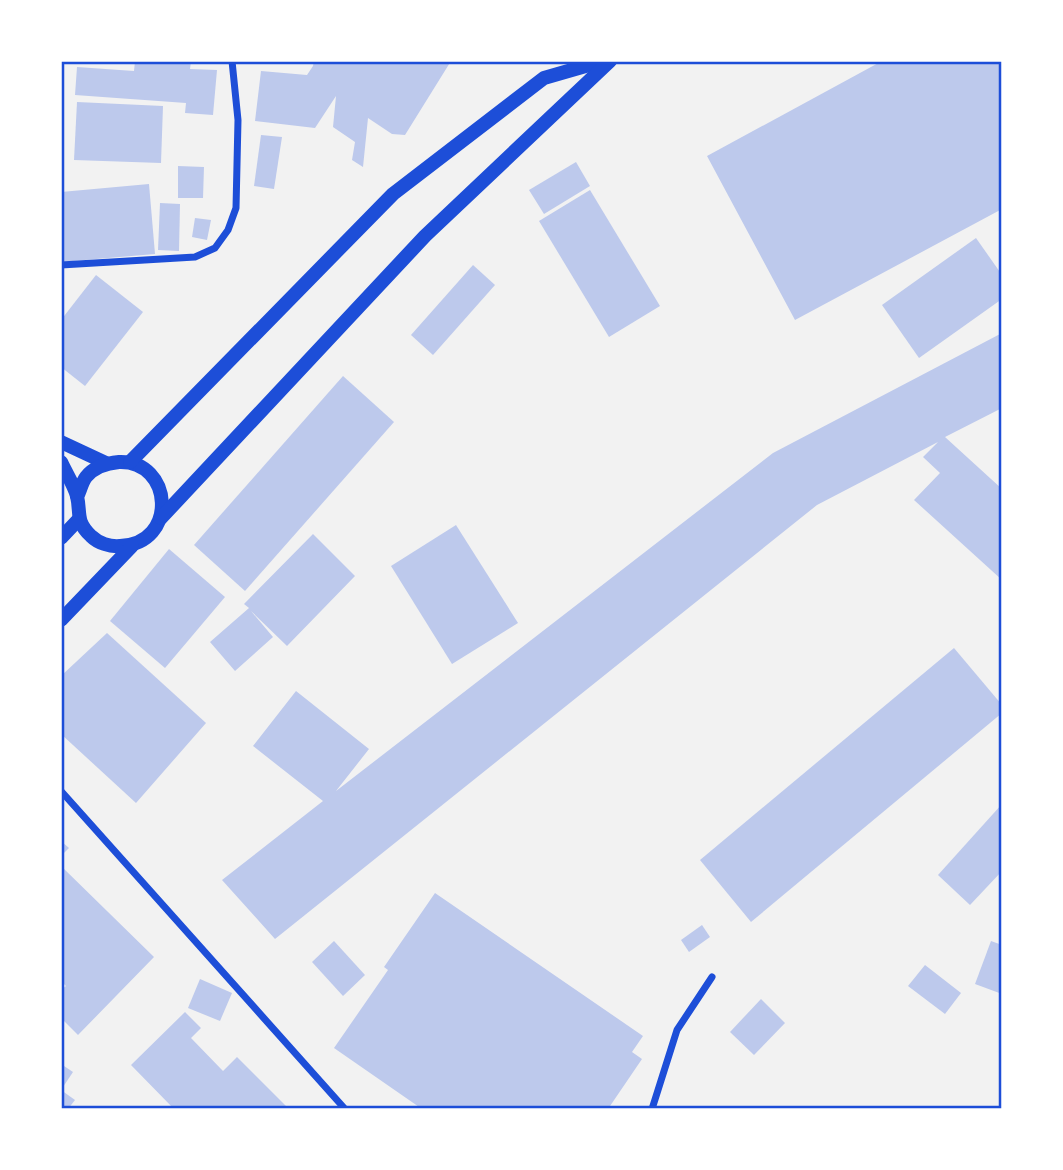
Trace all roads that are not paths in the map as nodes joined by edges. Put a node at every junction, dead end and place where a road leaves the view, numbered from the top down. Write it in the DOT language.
graph roads {
  1 [pos="232,61"];
  2 [pos="603,61"];
  3 [pos="610,61"];
  4 [pos="61,265"];
  5 [pos="61,442"];
  6 [pos="61,462"];
  7 [pos="130,462"];
  8 [pos="106,463"];
  9 [pos="77,496"];
  10 [pos="161,518"];
  11 [pos="79,519"];
  12 [pos="61,538"];
  13 [pos="132,546"];
  14 [pos="61,620"];
  15 [pos="61,791"];
  16 [pos="712,977"];
  17 [pos="345,1109"];
  18 [pos="652,1109"];
  1 -- 4 [label="street"];
  2 -- 7 [label="main road"];
  3 -- 10 [label="main road"];
  5 -- 8 [label="main road"];
  6 -- 9 [label="main road"];
  7 -- 8 [label="main road"];
  7 -- 10 [label="main road"];
  8 -- 9 [label="main road"];
  9 -- 11 [label="main road"];
  10 -- 13 [label="main road"];
  11 -- 12 [label="main road"];
  11 -- 13 [label="main road"];
  13 -- 14 [label="main road"];
  15 -- 17 [label="street"];
  16 -- 18 [label="street"];
}
